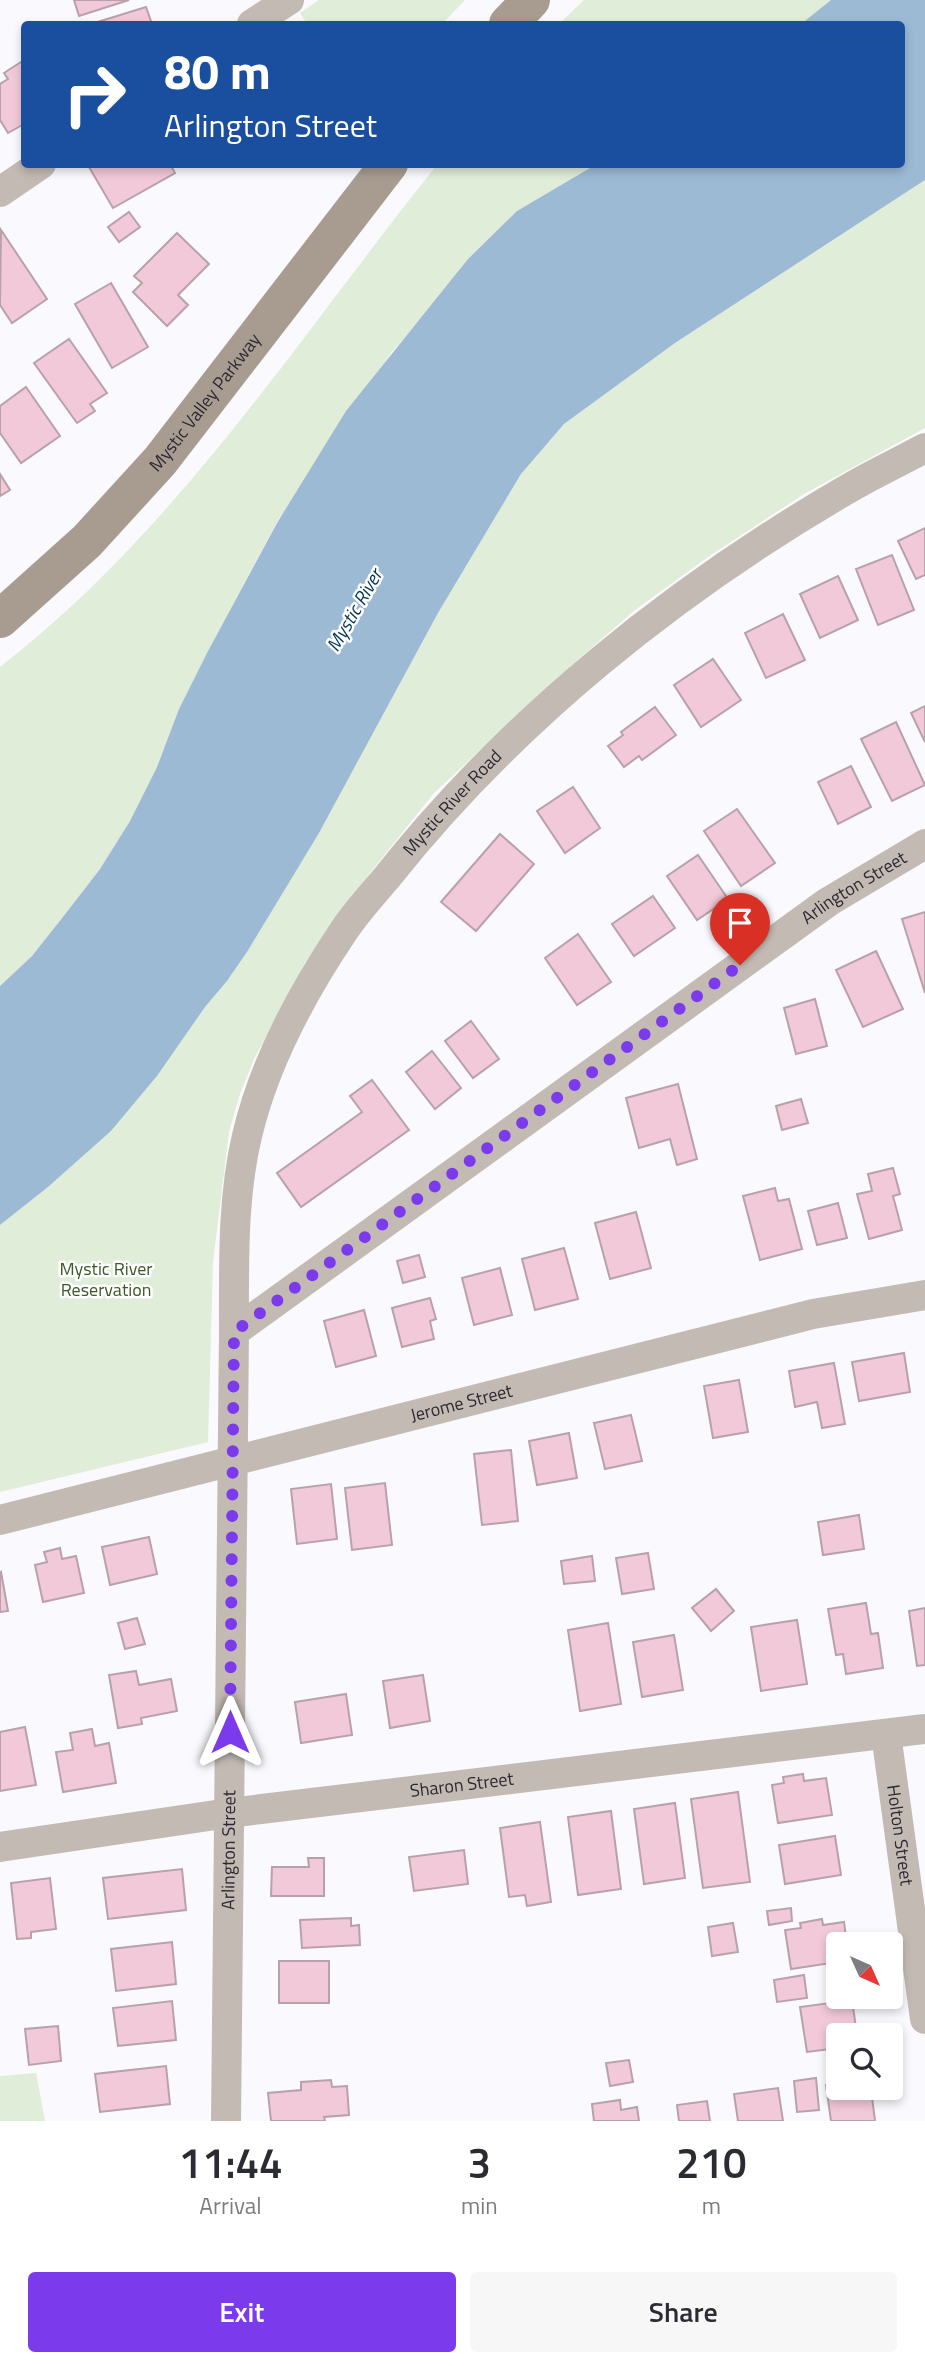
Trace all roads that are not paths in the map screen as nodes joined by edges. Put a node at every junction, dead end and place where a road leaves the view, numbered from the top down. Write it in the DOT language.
graph roads {
  1 [pos="289,0"];
  2 [pos="531,0"];
  3 [pos="257,21"];
  4 [pos="511,21"];
  5 [pos="35,168"];
  6 [pos="386,168"];
  7 [pos="0,192"];
  8 [pos="925,448"];
  9 [pos="0,619"];
  10 [pos="925,844"];
  11 [pos="925,1294"];
  12 [pos="234,1332"];
  13 [pos="232,1461"];
  14 [pos="0,1520"];
  15 [pos="925,1729"];
  16 [pos="886,1734"];
  17 [pos="229,1813"];
  18 [pos="0,1847"];
  19 [pos="925,2019"];
  20 [pos="226,2121"];
  1 -- 3 [label="street"];
  2 -- 4 [label="main road"];
  5 -- 7 [label="street"];
  6 -- 9 [label="main road, Mystic Valley Parkway"];
  8 -- 12 [label="street, Mystic River Road"];
  10 -- 12 [label="street, Arlington Street"];
  11 -- 13 [label="street, Jerome Street"];
  12 -- 13 [label="street, Arlington Street"];
  13 -- 14 [label="street, Jerome Street"];
  13 -- 17 [label="street, Arlington Street"];
  15 -- 16 [label="street, Sharon Street"];
  16 -- 17 [label="street, Sharon Street"];
  16 -- 19 [label="street, Holton Street"];
  17 -- 18 [label="street, Sharon Street"];
  17 -- 20 [label="street, Arlington Street"];
}
